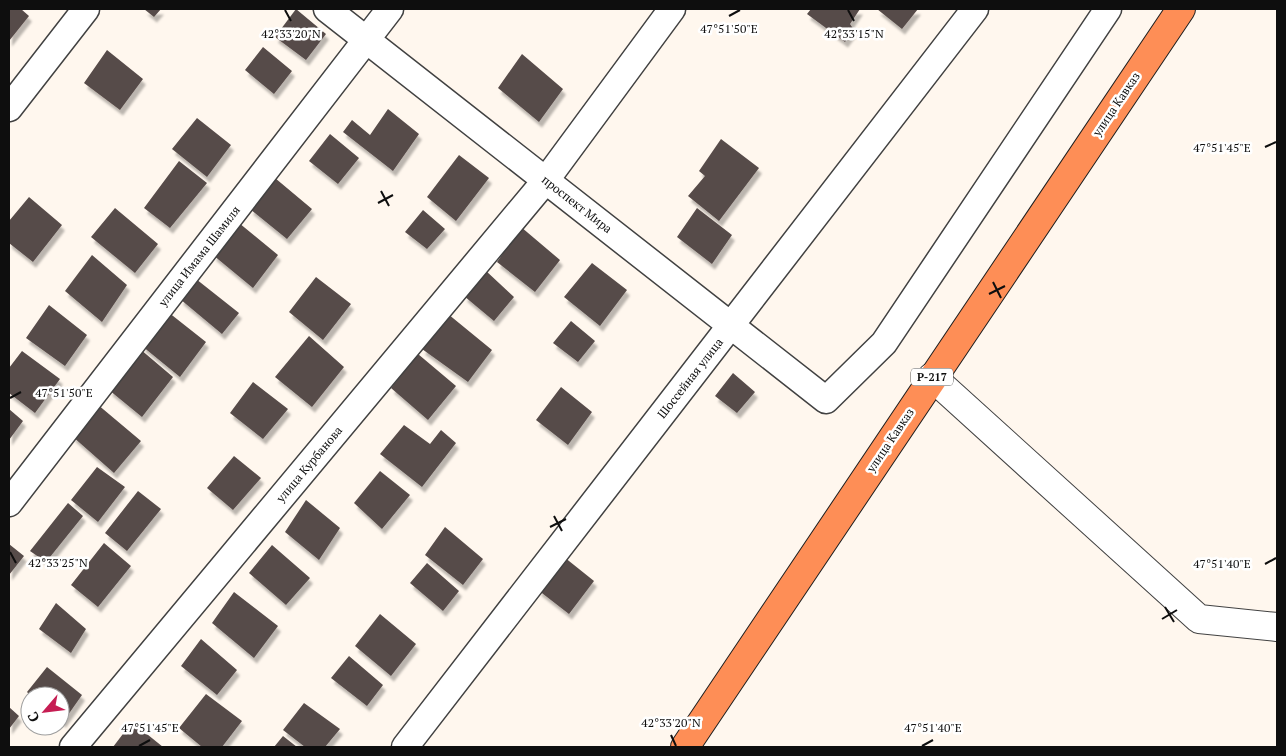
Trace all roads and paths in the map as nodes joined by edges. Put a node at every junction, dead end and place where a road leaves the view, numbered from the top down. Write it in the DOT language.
graph roads {
  1 [pos="86,9"];
  2 [pos="327,9"];
  3 [pos="390,9"];
  4 [pos="672,9"];
  5 [pos="975,9"];
  6 [pos="1108,9"];
  7 [pos="1181,9"];
  8 [pos="366,39"];
  9 [pos="9,108"];
  10 [pos="546,180"];
  11 [pos="731,325"];
  12 [pos="932,377"];
  13 [pos="9,503"];
  14 [pos="1277,627"];
  15 [pos="72,747"];
  16 [pos="405,747"];
  17 [pos="684,747"];
  1 -- 9 [label="street"];
  2 -- 8 [label="street, проспект Мира"];
  3 -- 8 [label="street, улица Имама Шамиля"];
  4 -- 10 [label="street, улица Курбанова"];
  5 -- 11 [label="street, Шоссейная улица"];
  6 -- 11 [label="street, проспект Мира"];
  7 -- 12 [label="highway, улица Кавказ / Р-217"];
  8 -- 10 [label="street, проспект Мира"];
  8 -- 13 [label="street, улица Имама Шамиля"];
  10 -- 11 [label="street, проспект Мира"];
  10 -- 15 [label="street, улица Курбанова"];
  11 -- 16 [label="street, Шоссейная улица"];
  12 -- 14 [label="street"];
  12 -- 17 [label="highway, улица Кавказ / Р-217"];
}
